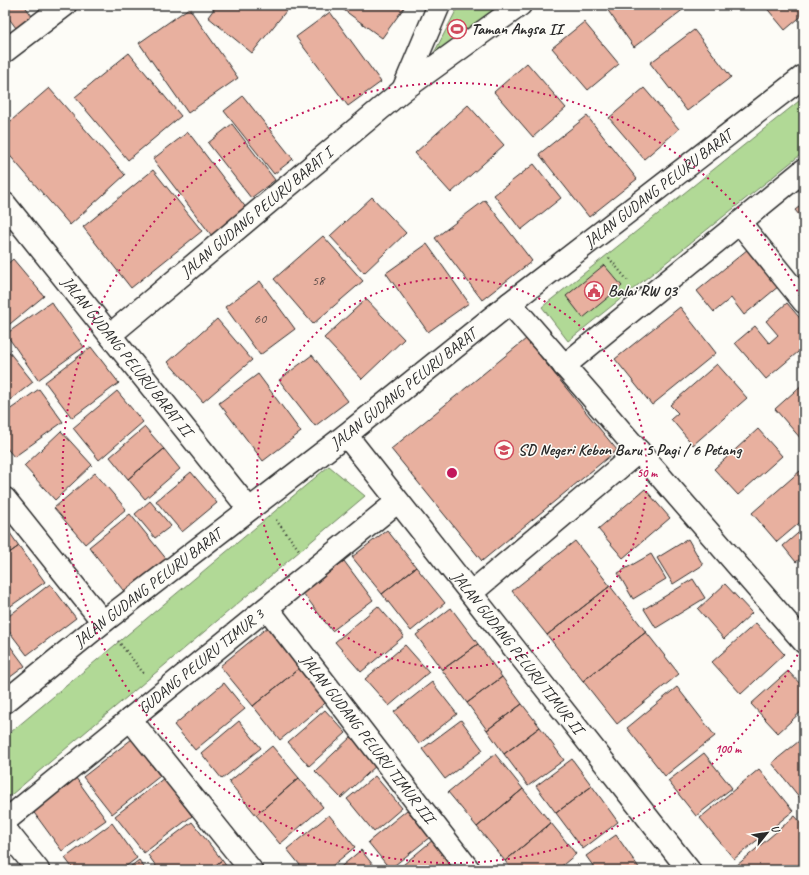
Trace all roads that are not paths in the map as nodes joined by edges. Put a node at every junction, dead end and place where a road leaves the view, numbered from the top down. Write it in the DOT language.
graph roads {
  1 [pos="65,5"];
  2 [pos="439,5"];
  3 [pos="520,5"];
  4 [pos="5,51"];
  5 [pos="804,76"];
  6 [pos="403,90"];
  7 [pos="804,170"];
  8 [pos="5,204"];
  9 [pos="740,222"];
  10 [pos="804,302"];
  11 [pos="510,303"];
  12 [pos="110,335"];
  13 [pos="564,366"];
  14 [pos="346,435"];
  15 [pos="639,451"];
  16 [pos="5,499"];
  17 [pos="397,502"];
  18 [pos="255,505"];
  19 [pos="472,593"];
  20 [pos="267,608"];
  21 [pos="103,622"];
  22 [pos="804,642"];
  23 [pos="5,702"];
  24 [pos="130,719"];
  25 [pos="5,821"];
  26 [pos="5,828"];
  27 [pos="38,870"];
  28 [pos="251,870"];
  29 [pos="469,870"];
  30 [pos="689,870"];
  1 -- 4 [label="street"];
  2 -- 6 [label="street, JALAN GUDANG PELURU BARAT I"];
  3 -- 6 [label="street, JALAN GUDANG PELURU BARAT I"];
  5 -- 11 [label="street, JALAN GUDANG PELURU BARAT"];
  6 -- 12 [label="street, JALAN GUDANG PELURU BARAT I"];
  7 -- 9 [label="street"];
  8 -- 12 [label="street, JALAN GUDANG PELURU BARAT II"];
  9 -- 10 [label="street"];
  9 -- 13 [label="street"];
  11 -- 13 [label="street"];
  11 -- 14 [label="street, JALAN GUDANG PELURU BARAT"];
  12 -- 18 [label="street, JALAN GUDANG PELURU BARAT II"];
  13 -- 15 [label="street"];
  14 -- 17 [label="street, JALAN GUDANG PELURU TIMUR II"];
  14 -- 18 [label="street, JALAN GUDANG PELURU BARAT"];
  15 -- 19 [label="street"];
  15 -- 22 [label="street"];
  16 -- 21 [label="street"];
  17 -- 19 [label="street, JALAN GUDANG PELURU TIMUR II"];
  17 -- 20 [label="street, GUDANG PELURU TIMUR 3"];
  18 -- 21 [label="street, JALAN GUDANG PELURU BARAT"];
  19 -- 30 [label="street, JALAN GUDANG PELURU TIMUR II"];
  20 -- 24 [label="street, GUDANG PELURU TIMUR 3"];
  20 -- 29 [label="street, JALAN GUDANG PELURU TIMUR III"];
  21 -- 23 [label="street, JALAN GUDANG PELURU BARAT"];
  24 -- 25 [label="street, GUDANG PELURU TIMUR 3"];
  24 -- 28 [label="street"];
  26 -- 27 [label="street"];
}
